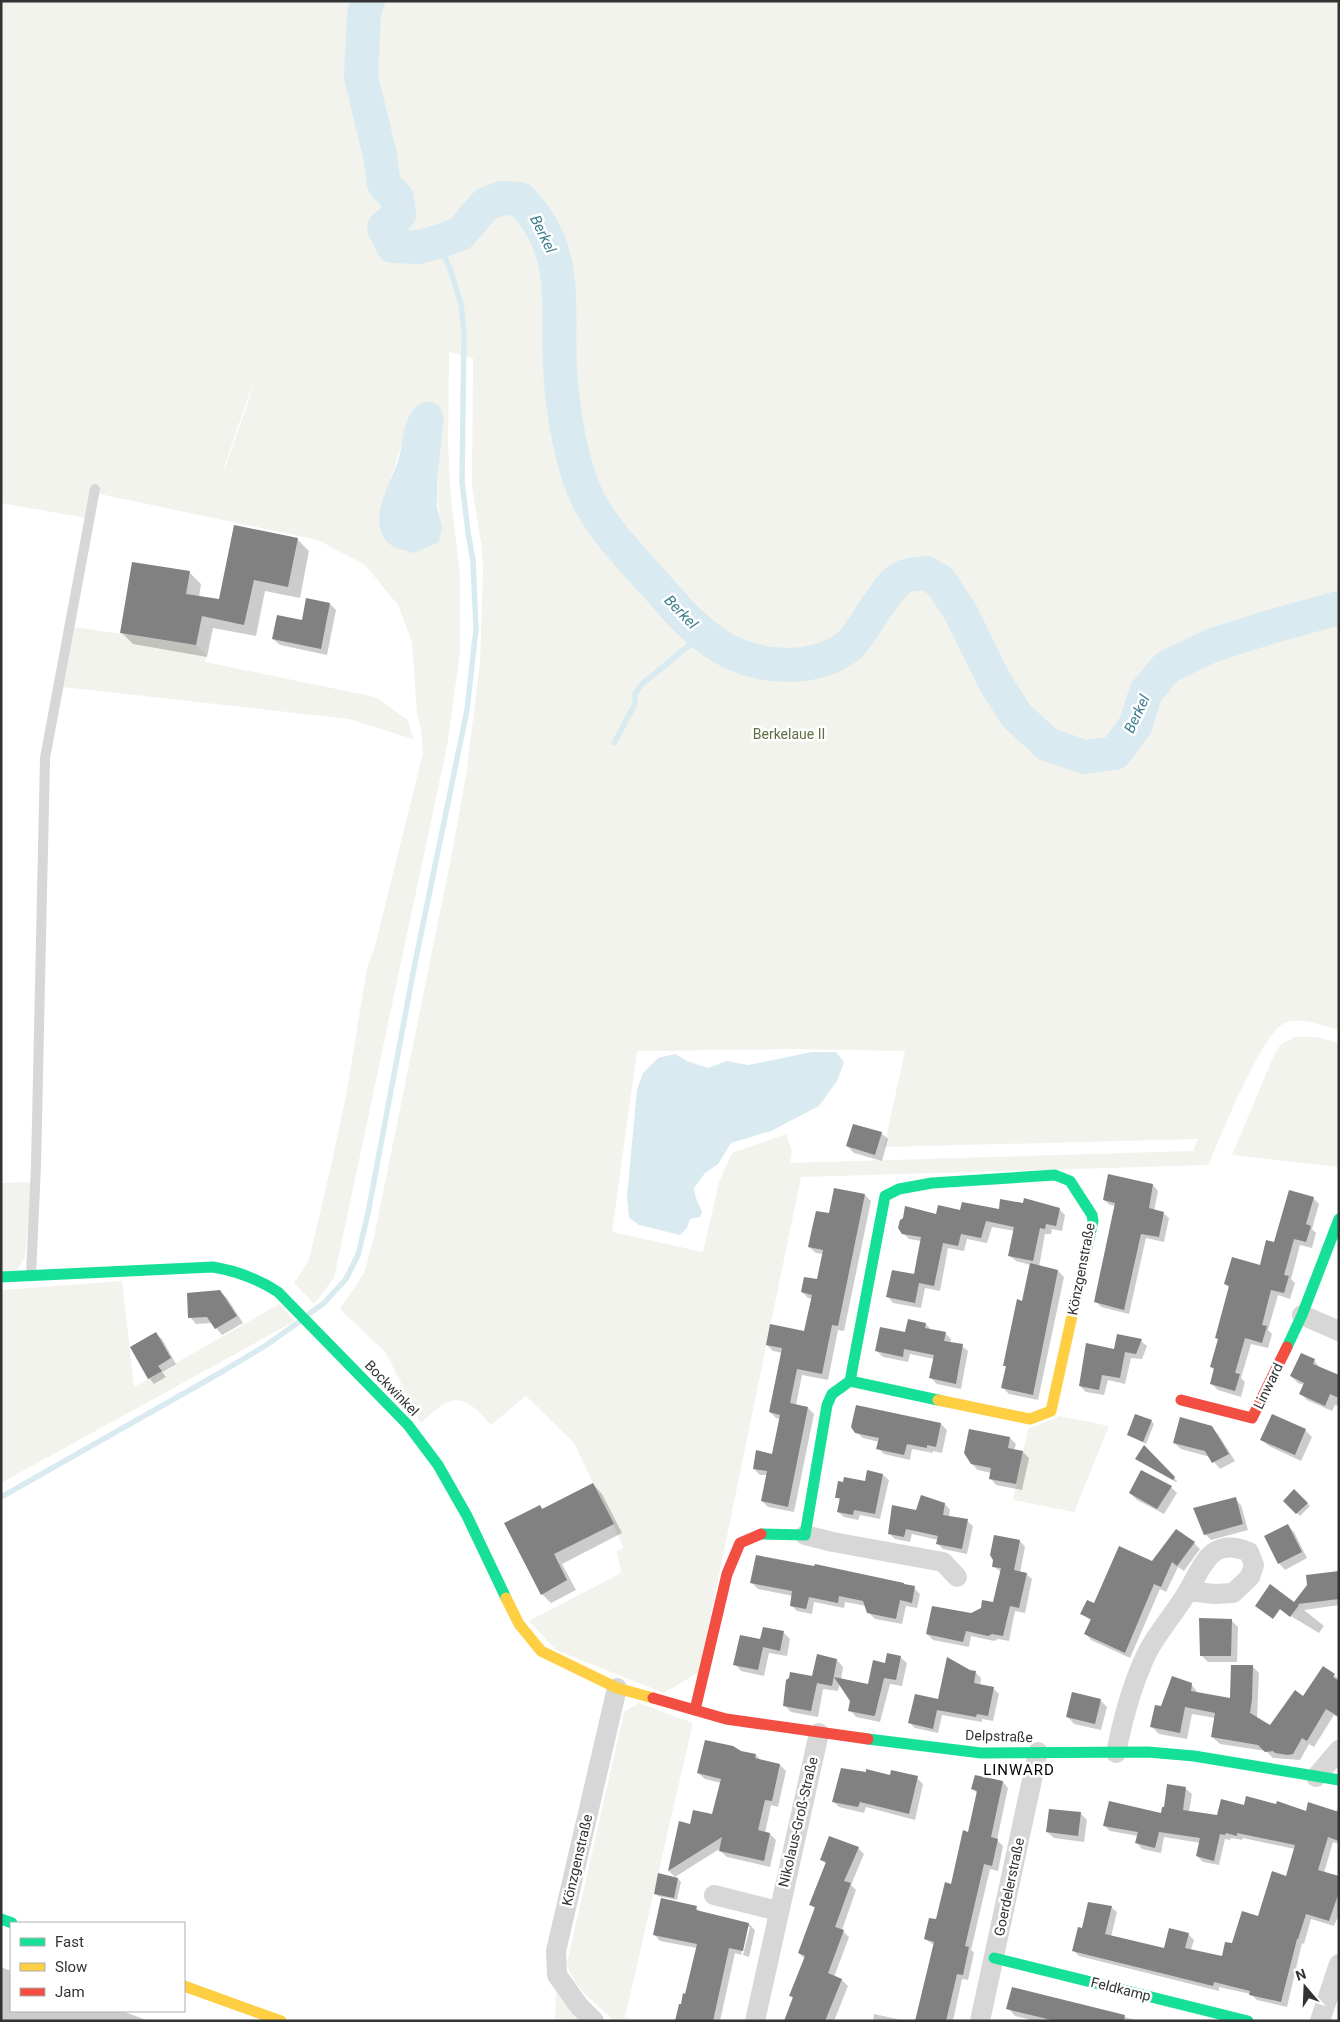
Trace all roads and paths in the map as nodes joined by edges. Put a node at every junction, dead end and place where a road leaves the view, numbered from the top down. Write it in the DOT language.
graph roads {
  1 [pos="95,489"];
  2 [pos="1339,1219"];
  3 [pos="31,1276"];
  4 [pos="1,1277"];
  5 [pos="1302,1315"];
  6 [pos="1339,1331"];
  7 [pos="850,1381"];
  8 [pos="1181,1400"];
  9 [pos="805,1534"];
  10 [pos="957,1577"];
  11 [pos="1188,1591"];
  12 [pos="617,1688"];
  13 [pos="662,1699"];
  14 [pos="695,1710"];
  15 [pos="819,1733"];
  16 [pos="1339,1750"];
  17 [pos="1038,1752"];
  18 [pos="1116,1753"];
  19 [pos="1316,1777"];
  20 [pos="1339,1780"];
  21 [pos="714,1895"];
  22 [pos="778,1911"];
  23 [pos="994,1958"];
  24 [pos="1339,1964"];
  25 [pos="185,1986"];
  26 [pos="281,2021"];
  27 [pos="594,2021"];
  28 [pos="755,2021"];
  29 [pos="980,2021"];
  30 [pos="1248,2021"];
  31 [pos="1320,2021"];
  1 -- 3 [label="lane"];
  2 -- 5 [label="street, Linward"];
  3 -- 4 [label="street, Bockwinkel"];
  3 -- 12 [label="street, Bockwinkel"];
  5 -- 6 [label="street"];
  5 -- 8 [label="street, Linward"];
  7 -- 7 [label="street, Könzgenstraße"];
  7 -- 9 [label="street"];
  9 -- 10 [label="street"];
  9 -- 14 [label="street"];
  11 -- 18 [label="street"];
  12 -- 13 [label="street, Bockwinkel"];
  12 -- 27 [label="street, Könzgenstraße"];
  13 -- 14 [label="street, Delpstraße"];
  14 -- 15 [label="street, Delpstraße"];
  15 -- 17 [label="street, Delpstraße"];
  15 -- 22 [label="street, Nikolaus-Groß-Straße"];
  16 -- 19 [label="street"];
  17 -- 18 [label="street, Delpstraße"];
  17 -- 23 [label="street, Goerdelerstraße"];
  18 -- 19 [label="street, Delpstraße"];
  19 -- 20 [label="street, Delpstraße"];
  21 -- 22 [label="street"];
  22 -- 28 [label="street, Nikolaus-Groß-Straße"];
  23 -- 29 [label="street, Goerdelerstraße"];
  23 -- 30 [label="street, Feldkamp"];
  24 -- 31 [label="street"];
  25 -- 26 [label="street"];
}
